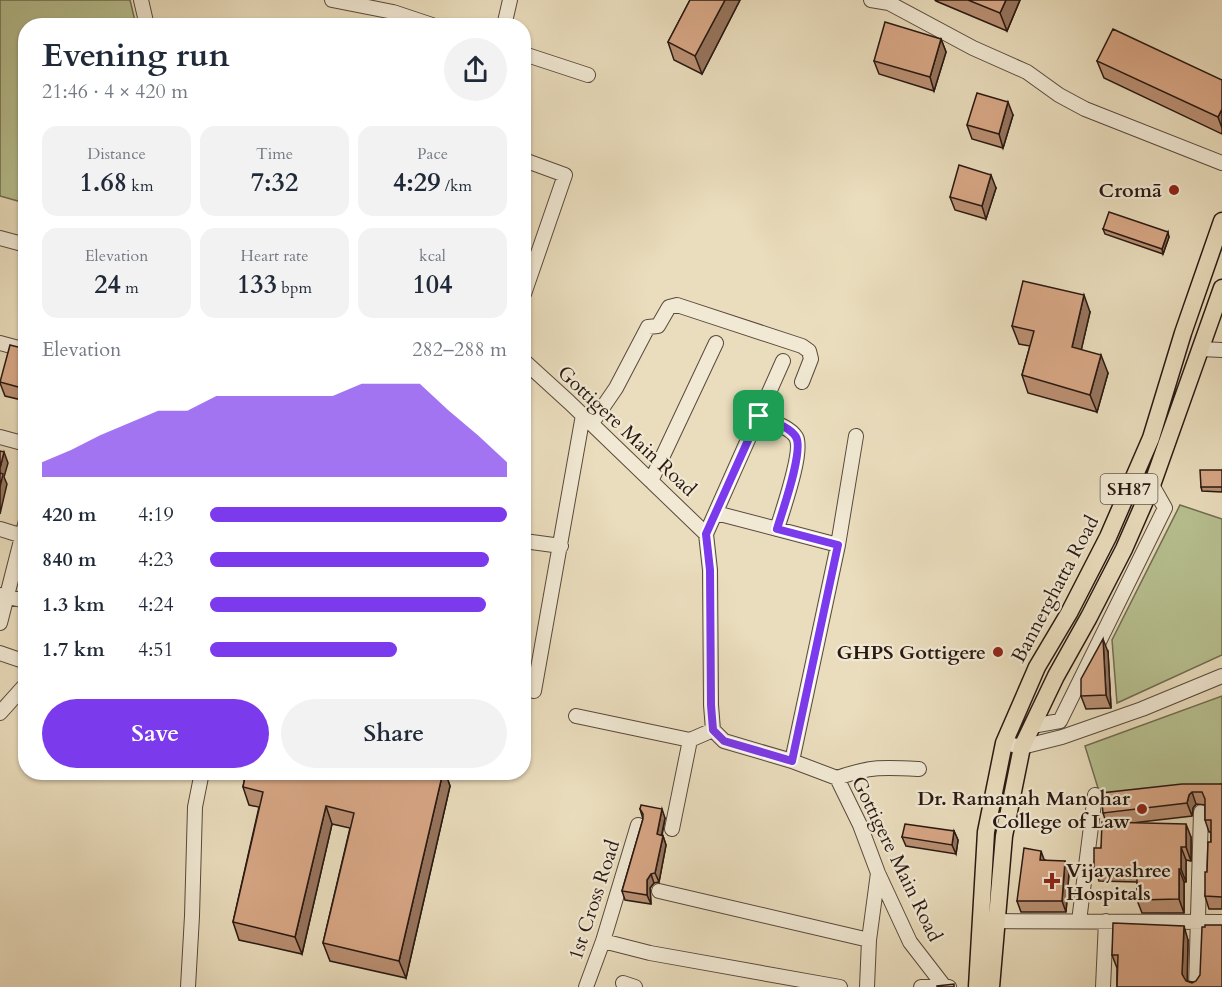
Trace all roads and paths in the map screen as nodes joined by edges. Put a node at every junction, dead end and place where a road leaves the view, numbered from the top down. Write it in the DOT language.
graph roads {
  1 [pos="141,0"];
  2 [pos="332,0"];
  3 [pos="510,0"];
  4 [pos="871,0"];
  5 [pos="890,2"];
  6 [pos="145,18"];
  7 [pos="411,18"];
  8 [pos="506,18"];
  9 [pos="531,56"];
  10 [pos="588,75"];
  11 [pos="531,163"];
  12 [pos="1222,163"];
  13 [pos="1222,221"];
  14 [pos="0,238"];
  15 [pos="18,243"];
  16 [pos="531,274"];
  17 [pos="1222,288"];
  18 [pos="0,343"];
  19 [pos="716,343"];
  20 [pos="18,348"];
  21 [pos="1201,349"];
  22 [pos="1222,350"];
  23 [pos="783,361"];
  24 [pos="531,368"];
  25 [pos="802,382"];
  26 [pos="759,416"];
  27 [pos="587,419"];
  28 [pos="856,436"];
  29 [pos="0,437"];
  30 [pos="18,442"];
  31 [pos="651,481"];
  32 [pos="1152,485"];
  33 [pos="716,513"];
  34 [pos="0,529"];
  35 [pos="777,529"];
  36 [pos="18,534"];
  37 [pos="706,534"];
  38 [pos="531,542"];
  39 [pos="838,545"];
  40 [pos="561,546"];
  41 [pos="18,553"];
  42 [pos="3,596"];
  43 [pos="18,599"];
  44 [pos="0,622"];
  45 [pos="0,653"];
  46 [pos="18,659"];
  47 [pos="1222,676"];
  48 [pos="534,691"];
  49 [pos="18,693"];
  50 [pos="0,713"];
  51 [pos="576,716"];
  52 [pos="1032,726"];
  53 [pos="713,730"];
  54 [pos="690,740"];
  55 [pos="1004,743"];
  56 [pos="1022,747"];
  57 [pos="792,761"];
  58 [pos="919,769"];
  59 [pos="837,778"];
  60 [pos="200,780"];
  61 [pos="1095,795"];
  62 [pos="1201,812"];
  63 [pos="638,825"];
  64 [pos="672,829"];
  65 [pos="878,873"];
  66 [pos="659,891"];
  67 [pos="981,921"];
  68 [pos="998,921"];
  69 [pos="1079,921"];
  70 [pos="1106,921"];
  71 [pos="1198,922"];
  72 [pos="1222,922"];
  73 [pos="869,939"];
  74 [pos="603,941"];
  75 [pos="946,986"];
  76 [pos="188,987"];
  77 [pos="586,987"];
  78 [pos="840,987"];
  79 [pos="867,987"];
  80 [pos="921,987"];
  81 [pos="977,987"];
  82 [pos="992,987"];
  83 [pos="1103,987"];
  84 [pos="1196,987"];
  1 -- 6 [label="street"];
  2 -- 7 [label="street"];
  3 -- 8 [label="street"];
  4 -- 5 [label="street"];
  5 -- 12 [label="street"];
  9 -- 10 [label="street"];
  11 -- 16 [label="street"];
  13 -- 55 [label="main road, Bannerghatta Road / SH87"];
  14 -- 15 [label="street"];
  17 -- 21 [label="main road"];
  18 -- 20 [label="street"];
  19 -- 31 [label="street"];
  21 -- 22 [label="street"];
  21 -- 32 [label="main road"];
  23 -- 26 [label="street"];
  24 -- 27 [label="street, Gottigere Main Road"];
  25 -- 27 [label="street"];
  26 -- 33 [label="street"];
  26 -- 35 [label="street"];
  27 -- 31 [label="street, Gottigere Main Road"];
  27 -- 40 [label="street"];
  28 -- 39 [label="street"];
  29 -- 30 [label="street"];
  31 -- 37 [label="street, Gottigere Main Road"];
  32 -- 52 [label="main road"];
  32 -- 52 [label="street"];
  33 -- 35 [label="street"];
  33 -- 37 [label="street"];
  34 -- 36 [label="street"];
  35 -- 39 [label="street"];
  37 -- 53 [label="street"];
  38 -- 40 [label="street"];
  39 -- 57 [label="street"];
  40 -- 48 [label="street"];
  41 -- 42 [label="street"];
  42 -- 43 [label="street"];
  42 -- 44 [label="street"];
  45 -- 46 [label="street"];
  47 -- 56 [label="street"];
  49 -- 50 [label="street"];
  51 -- 54 [label="street"];
  52 -- 56 [label="main road"];
  53 -- 54 [label="street"];
  53 -- 57 [label="street, Gottigere Main Road"];
  54 -- 64 [label="street"];
  55 -- 56 [label="street"];
  55 -- 67 [label="main road, Bannerghatta Road / SH87"];
  56 -- 68 [label="main road"];
  57 -- 59 [label="street, Gottigere Main Road"];
  58 -- 59 [label="street"];
  59 -- 65 [label="street, Gottigere Main Road"];
  60 -- 76 [label="street"];
  61 -- 69 [label="street"];
  62 -- 71 [label="street"];
  63 -- 74 [label="street, 1st Cross Road"];
  65 -- 73 [label="street"];
  65 -- 75 [label="street, Gottigere Main Road"];
  66 -- 73 [label="street"];
  67 -- 68 [label="street"];
  67 -- 81 [label="main road, Bannerghatta Road / SH87"];
  68 -- 69 [label="street"];
  68 -- 82 [label="main road"];
  69 -- 70 [label="street"];
  70 -- 71 [label="street"];
  70 -- 83 [label="street"];
  71 -- 72 [label="street"];
  71 -- 84 [label="street"];
  73 -- 79 [label="street"];
  74 -- 77 [label="street, 1st Cross Road"];
  74 -- 78 [label="street"];
  75 -- 80 [label="street"];
}
